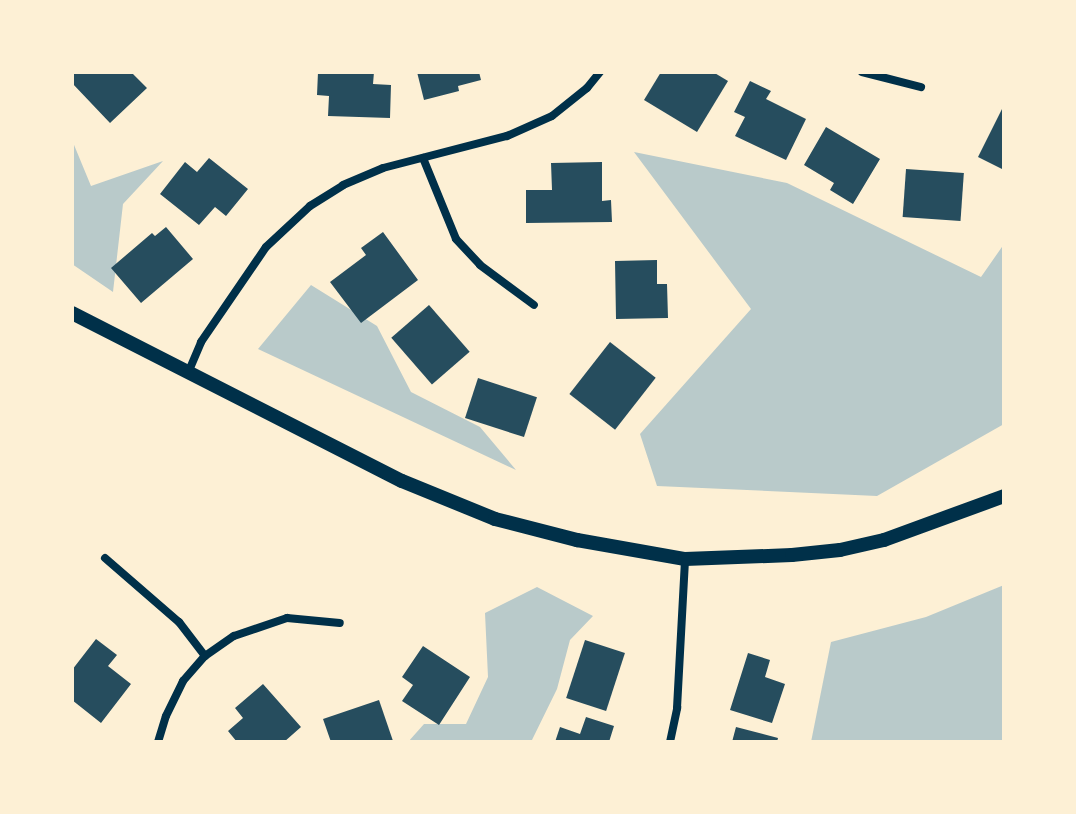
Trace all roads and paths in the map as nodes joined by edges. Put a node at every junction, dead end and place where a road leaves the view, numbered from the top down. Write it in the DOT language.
graph roads {
  1 [pos="600,72"];
  2 [pos="862,72"];
  3 [pos="921,87"];
  4 [pos="423,158"];
  5 [pos="534,305"];
  6 [pos="72,313"];
  7 [pos="187,373"];
  8 [pos="1004,496"];
  9 [pos="105,558"];
  10 [pos="685,559"];
  11 [pos="340,623"];
  12 [pos="205,656"];
  13 [pos="158,742"];
  14 [pos="670,742"];
  1 -- 4 [label="street"];
  2 -- 3 [label="street"];
  4 -- 5 [label="street"];
  4 -- 7 [label="street"];
  6 -- 7 [label="street"];
  7 -- 10 [label="street"];
  8 -- 10 [label="street"];
  9 -- 12 [label="street"];
  10 -- 14 [label="street"];
  11 -- 12 [label="street"];
  12 -- 13 [label="street"];
}
